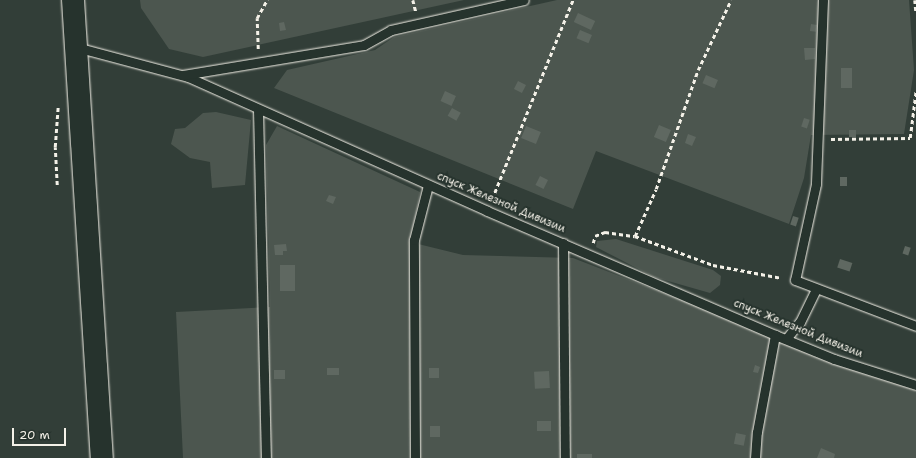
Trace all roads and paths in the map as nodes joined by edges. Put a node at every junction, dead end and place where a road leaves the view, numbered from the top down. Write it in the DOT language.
graph roads {
  1 [pos="73,0"];
  2 [pos="266,0"];
  3 [pos="524,0"];
  4 [pos="573,0"];
  5 [pos="731,0"];
  6 [pos="823,0"];
  7 [pos="915,0"];
  8 [pos="916,11"];
  9 [pos="75,47"];
  10 [pos="258,61"];
  11 [pos="182,75"];
  12 [pos="916,90"];
  13 [pos="258,110"];
  14 [pos="818,139"];
  15 [pos="428,184"];
  16 [pos="487,211"];
  17 [pos="635,236"];
  18 [pos="563,243"];
  19 [pos="589,254"];
  20 [pos="795,280"];
  21 [pos="816,289"];
  22 [pos="916,326"];
  23 [pos="775,335"];
  24 [pos="786,339"];
  25 [pos="916,385"];
  26 [pos="102,458"];
  27 [pos="266,458"];
  28 [pos="415,458"];
  29 [pos="565,458"];
  30 [pos="755,458"];
  1 -- 9 [label="street"];
  2 -- 10 [label="path"];
  3 -- 10 [label="lane"];
  4 -- 16 [label="path"];
  5 -- 17 [label="path"];
  6 -- 14 [label="lane"];
  7 -- 8 [label="path"];
  9 -- 11 [label="lane, спуск Железной Дивизии"];
  9 -- 26 [label="street"];
  10 -- 11 [label="lane"];
  11 -- 13 [label="lane, спуск Железной Дивизии"];
  12 -- 14 [label="path"];
  13 -- 15 [label="lane, спуск Железной Дивизии"];
  13 -- 27 [label="lane"];
  14 -- 20 [label="lane"];
  15 -- 16 [label="lane, спуск Железной Дивизии"];
  15 -- 28 [label="lane"];
  16 -- 18 [label="lane, спуск Железной Дивизии"];
  17 -- 19 [label="path"];
  17 -- 20 [label="path"];
  18 -- 19 [label="lane, спуск Железной Дивизии"];
  18 -- 29 [label="lane"];
  19 -- 23 [label="lane, спуск Железной Дивизии"];
  20 -- 21 [label="lane"];
  21 -- 22 [label="lane"];
  21 -- 24 [label="lane"];
  23 -- 24 [label="lane, спуск Железной Дивизии"];
  23 -- 30 [label="lane"];
  24 -- 25 [label="lane, спуск Железной Дивизии"];
}
